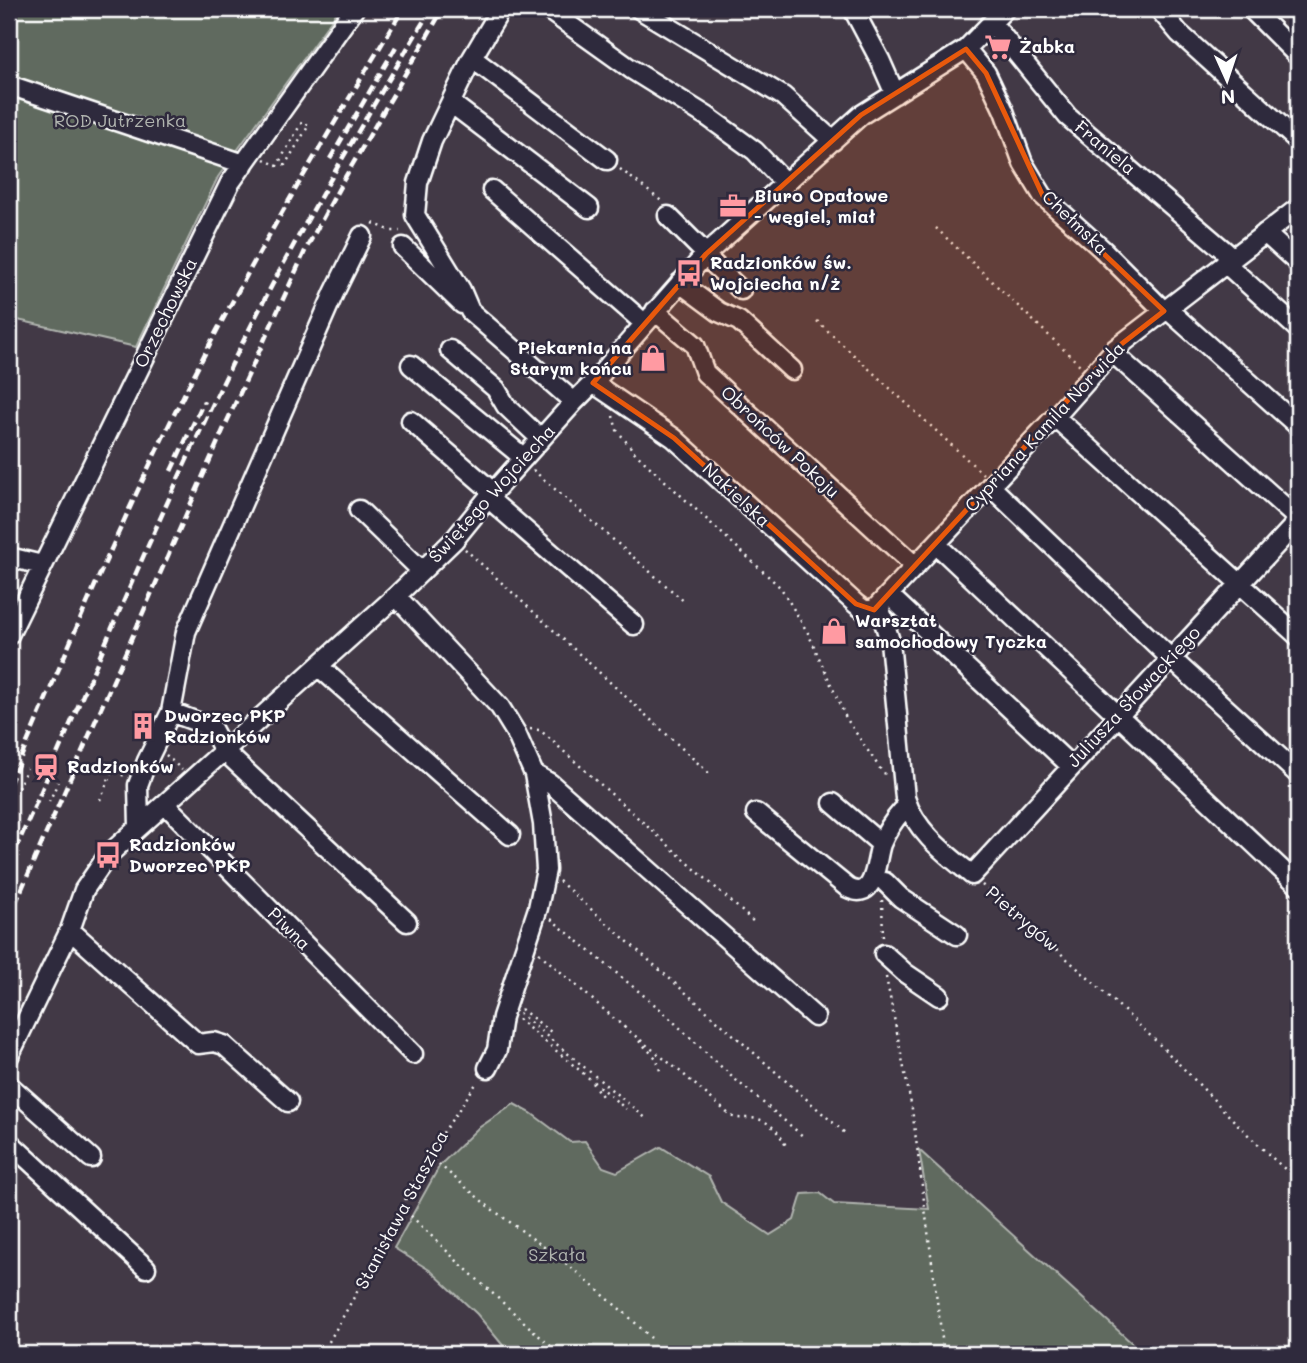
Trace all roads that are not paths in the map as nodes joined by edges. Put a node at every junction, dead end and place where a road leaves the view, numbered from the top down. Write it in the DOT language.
graph roads {
  1 [pos="354,9"];
  2 [pos="501,9"];
  3 [pos="547,9"];
  4 [pos="639,9"];
  5 [pos="853,9"];
  6 [pos="1005,9"];
  7 [pos="1159,9"];
  8 [pos="1251,9"];
  9 [pos="992,23"];
  10 [pos="966,49"];
  11 [pos="1298,56"];
  12 [pos="472,58"];
  13 [pos="9,85"];
  14 [pos="895,94"];
  15 [pos="451,103"];
  16 [pos="833,141"];
  17 [pos="1298,141"];
  18 [pos="248,158"];
  19 [pos="607,160"];
  20 [pos="786,184"];
  21 [pos="492,190"];
  22 [pos="589,208"];
  23 [pos="1298,208"];
  24 [pos="668,216"];
  25 [pos="368,229"];
  26 [pos="1265,233"];
  27 [pos="403,247"];
  28 [pos="705,255"];
  29 [pos="1229,260"];
  30 [pos="1298,263"];
  31 [pos="680,283"];
  32 [pos="741,290"];
  33 [pos="1165,309"];
  34 [pos="470,312"];
  35 [pos="650,317"];
  36 [pos="1298,329"];
  37 [pos="450,349"];
  38 [pos="1112,352"];
  39 [pos="411,365"];
  40 [pos="792,370"];
  41 [pos="593,383"];
  42 [pos="574,402"];
  43 [pos="1055,417"];
  44 [pos="411,421"];
  45 [pos="1298,426"];
  46 [pos="541,439"];
  47 [pos="524,460"];
  48 [pos="992,484"];
  49 [pos="491,495"];
  50 [pos="359,510"];
  51 [pos="1298,520"];
  52 [pos="936,544"];
  53 [pos="9,557"];
  54 [pos="42,565"];
  55 [pos="915,566"];
  56 [pos="422,571"];
  57 [pos="1240,583"];
  58 [pos="396,596"];
  59 [pos="881,604"];
  60 [pos="634,625"];
  61 [pos="9,635"];
  62 [pos="1298,636"];
  63 [pos="1171,658"];
  64 [pos="318,666"];
  65 [pos="171,712"];
  66 [pos="1118,715"];
  67 [pos="224,751"];
  68 [pos="1071,766"];
  69 [pos="534,774"];
  70 [pos="1298,774"];
  71 [pos="833,803"];
  72 [pos="165,804"];
  73 [pos="902,811"];
  74 [pos="756,813"];
  75 [pos="139,827"];
  76 [pos="510,835"];
  77 [pos="881,844"];
  78 [pos="972,875"];
  79 [pos="885,881"];
  80 [pos="1298,885"];
  81 [pos="407,922"];
  82 [pos="70,930"];
  83 [pos="957,935"];
  84 [pos="884,954"];
  85 [pos="939,996"];
  86 [pos="815,1017"];
  87 [pos="413,1054"];
  88 [pos="9,1055"];
  89 [pos="488,1068"];
  90 [pos="9,1084"];
  91 [pos="288,1102"];
  92 [pos="9,1142"];
  93 [pos="90,1158"];
  94 [pos="146,1268"];
  1 -- 18 [label="street, Orzechowska"];
  2 -- 12 [label="street"];
  3 -- 20 [label="street"];
  4 -- 16 [label="street"];
  5 -- 14 [label="street"];
  6 -- 9 [label="street, Świętego Wojciecha"];
  7 -- 17 [label="street"];
  8 -- 11 [label="street"];
  9 -- 10 [label="street, Świętego Wojciecha"];
  9 -- 29 [label="street, Franiela"];
  10 -- 14 [label="street, Świętego Wojciecha"];
  10 -- 33 [label="street, Chełmska"];
  12 -- 15 [label="street"];
  12 -- 19 [label="street"];
  13 -- 18 [label="street"];
  14 -- 16 [label="street, Świętego Wojciecha"];
  15 -- 22 [label="street"];
  15 -- 34 [label="street"];
  16 -- 20 [label="street, Świętego Wojciecha"];
  18 -- 54 [label="street, Orzechowska"];
  20 -- 28 [label="street, Świętego Wojciecha"];
  21 -- 35 [label="street, Obrońców Pokoju"];
  23 -- 26 [label="street, Cypriana Kamila Norwida"];
  24 -- 28 [label="street"];
  25 -- 65 [label="street"];
  26 -- 29 [label="street, Cypriana Kamila Norwida"];
  26 -- 30 [label="street"];
  27 -- 34 [label="street"];
  28 -- 31 [label="street, Świętego Wojciecha"];
  28 -- 32 [label="street"];
  29 -- 33 [label="street, Cypriana Kamila Norwida"];
  29 -- 36 [label="street, Franiela"];
  31 -- 35 [label="street, Świętego Wojciecha"];
  31 -- 40 [label="street"];
  33 -- 38 [label="street, Cypriana Kamila Norwida"];
  33 -- 45 [label="street, Chełmska"];
  34 -- 42 [label="street"];
  35 -- 41 [label="street, Świętego Wojciecha"];
  35 -- 55 [label="street, Obrońców Pokoju"];
  37 -- 46 [label="street"];
  38 -- 43 [label="street, Cypriana Kamila Norwida"];
  38 -- 51 [label="street"];
  39 -- 47 [label="street"];
  41 -- 42 [label="street, Świętego Wojciecha"];
  41 -- 59 [label="street, Nakielska"];
  42 -- 46 [label="street, Świętego Wojciecha"];
  43 -- 48 [label="street, Cypriana Kamila Norwida"];
  43 -- 57 [label="street"];
  44 -- 49 [label="street"];
  46 -- 47 [label="street, Świętego Wojciecha"];
  47 -- 49 [label="street, Świętego Wojciecha"];
  48 -- 52 [label="street, Cypriana Kamila Norwida"];
  48 -- 63 [label="street"];
  49 -- 56 [label="street, Świętego Wojciecha"];
  49 -- 60 [label="street"];
  50 -- 56 [label="street"];
  51 -- 57 [label="street, Juliusza Słowackiego"];
  52 -- 55 [label="street, Cypriana Kamila Norwida"];
  52 -- 66 [label="street"];
  53 -- 54 [label="street"];
  54 -- 61 [label="street, Orzechowska"];
  55 -- 59 [label="street, Cypriana Kamila Norwida"];
  56 -- 58 [label="street, Świętego Wojciecha"];
  57 -- 62 [label="street"];
  57 -- 63 [label="street, Juliusza Słowackiego"];
  58 -- 64 [label="street, Świętego Wojciecha"];
  58 -- 69 [label="street"];
  59 -- 68 [label="street, Nakielska"];
  59 -- 78 [label="street, Pietrygów"];
  63 -- 66 [label="street, Juliusza Słowackiego"];
  63 -- 70 [label="street"];
  64 -- 67 [label="street, Świętego Wojciecha"];
  64 -- 76 [label="street"];
  65 -- 67 [label="street"];
  65 -- 75 [label="street"];
  66 -- 68 [label="street, Juliusza Słowackiego"];
  66 -- 80 [label="street"];
  67 -- 72 [label="street, Świętego Wojciecha"];
  67 -- 81 [label="street"];
  68 -- 78 [label="street, Juliusza Słowackiego"];
  69 -- 86 [label="street"];
  69 -- 89 [label="street"];
  71 -- 77 [label="street"];
  72 -- 75 [label="street, Świętego Wojciecha"];
  72 -- 87 [label="street, Piwna"];
  73 -- 77 [label="street"];
  74 -- 77 [label="street"];
  75 -- 82 [label="street, Świętego Wojciecha"];
  79 -- 83 [label="street"];
  82 -- 88 [label="street, Świętego Wojciecha"];
  82 -- 91 [label="street"];
  84 -- 85 [label="street"];
  90 -- 93 [label="street"];
  92 -- 94 [label="street"];
}
